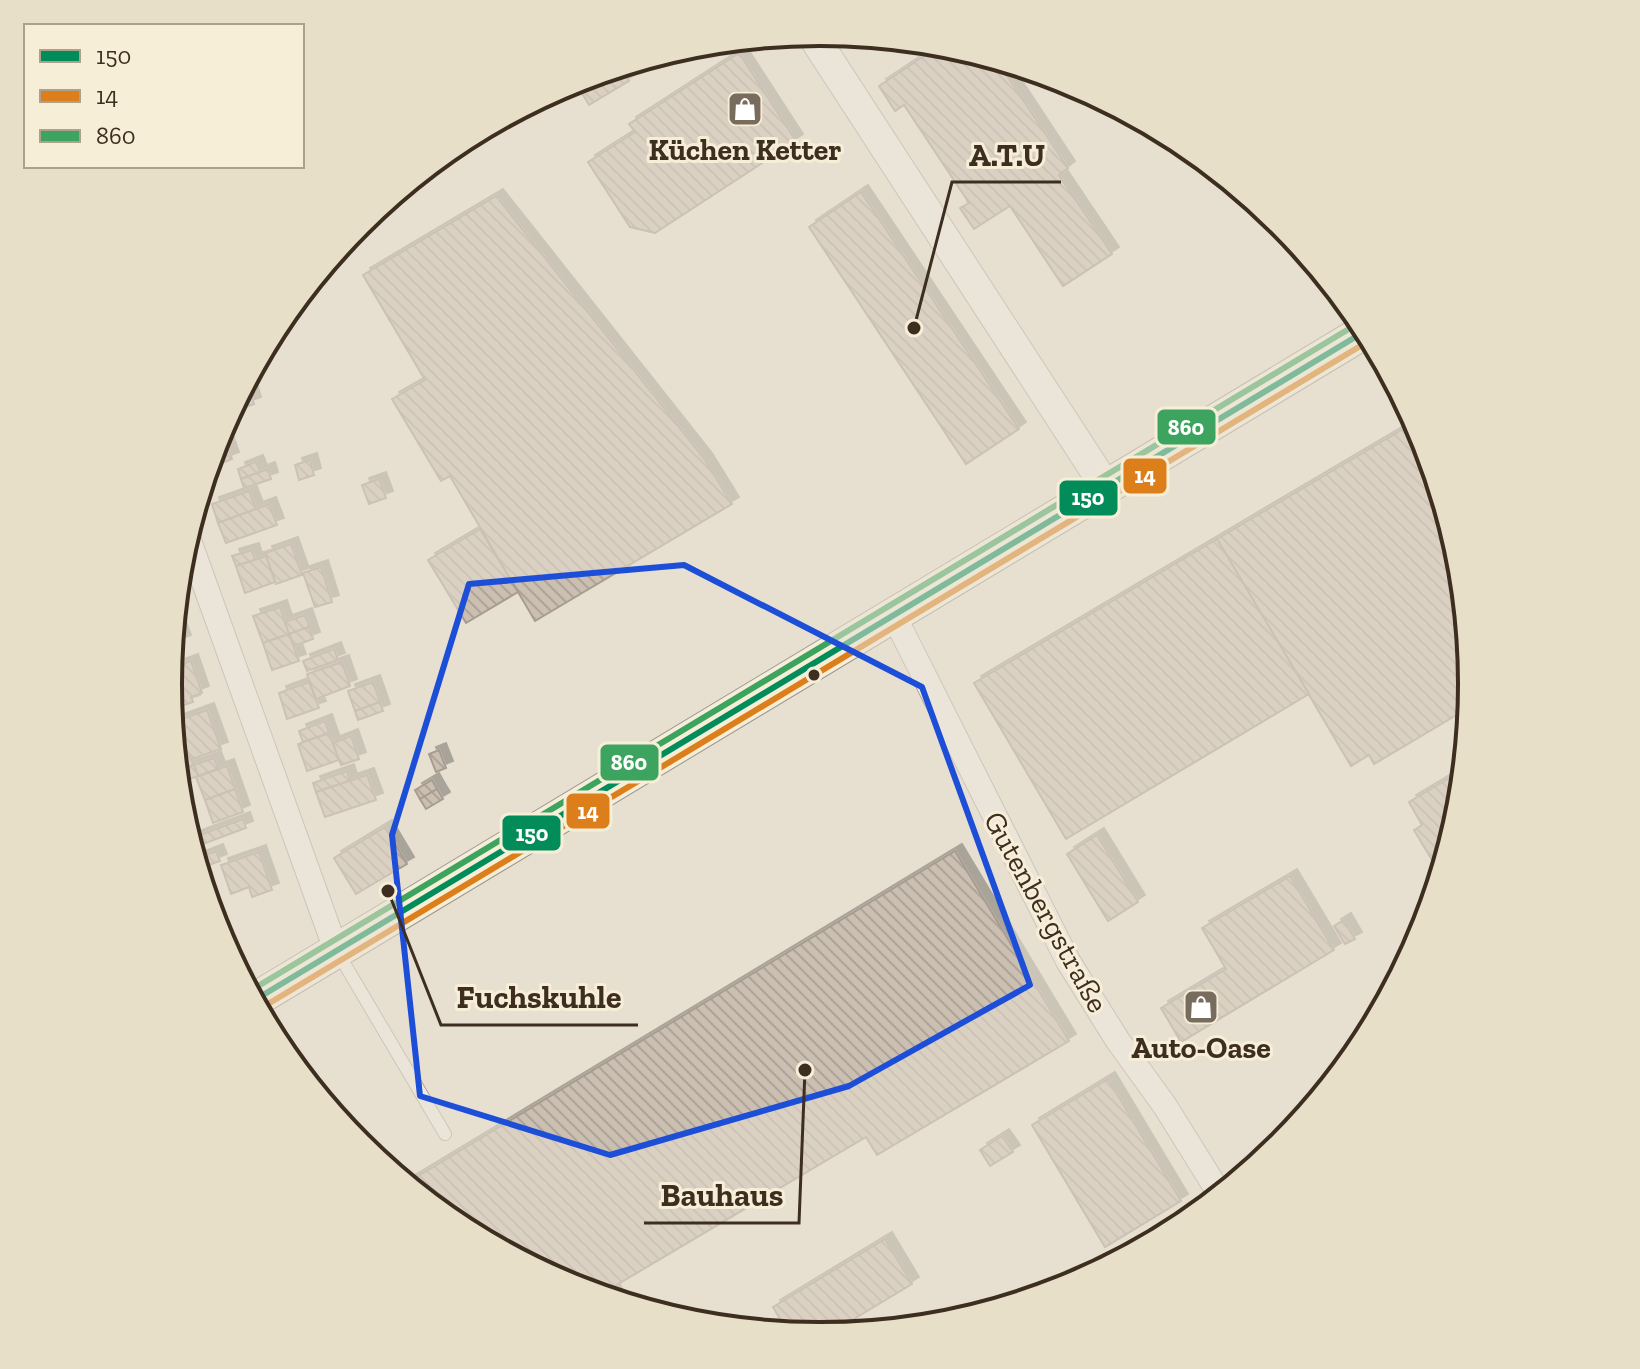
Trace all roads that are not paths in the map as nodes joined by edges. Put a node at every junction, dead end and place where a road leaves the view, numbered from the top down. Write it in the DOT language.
graph roads {
  1 [pos="819,46"];
  2 [pos="1355,337"];
  3 [pos="1106,487"];
  4 [pos="195,557"];
  5 [pos="893,614"];
  6 [pos="336,950"];
  7 [pos="262,995"];
  8 [pos="445,1134"];
  9 [pos="1215,1186"];
  1 -- 3 [label="street"];
  2 -- 3 [label="main road"];
  3 -- 5 [label="main road"];
  4 -- 6 [label="street"];
  5 -- 6 [label="main road"];
  5 -- 9 [label="street, Gutenbergstraße"];
  6 -- 7 [label="main road"];
  6 -- 8 [label="lane"];
}
